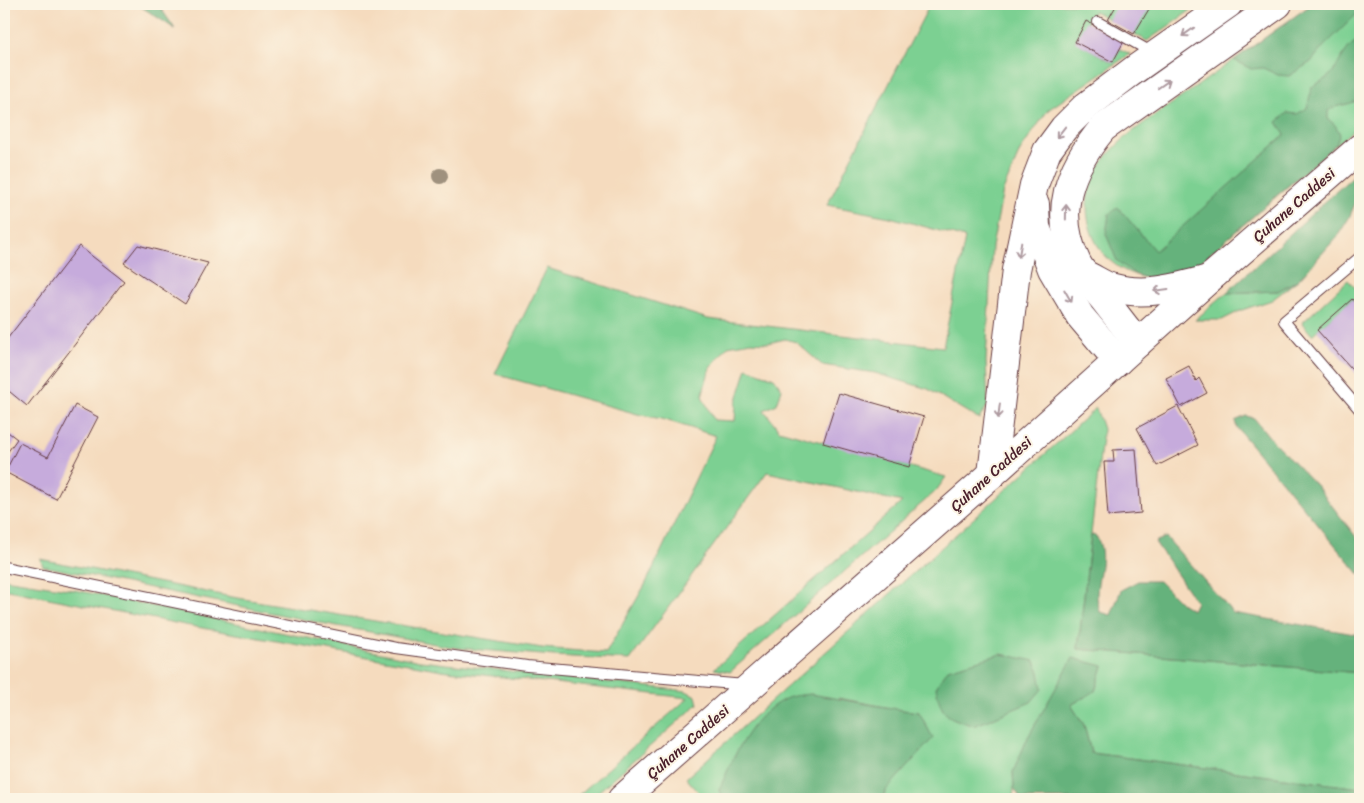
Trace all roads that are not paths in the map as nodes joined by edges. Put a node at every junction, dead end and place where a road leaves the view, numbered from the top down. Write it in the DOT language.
graph roads {
  1 [pos="1228,4"];
  2 [pos="1278,4"];
  3 [pos="1098,22"];
  4 [pos="1156,54"];
  5 [pos="1360,148"];
  6 [pos="1034,185"];
  7 [pos="1360,257"];
  8 [pos="1084,274"];
  9 [pos="1209,279"];
  10 [pos="1138,343"];
  11 [pos="1118,361"];
  12 [pos="1360,410"];
  13 [pos="992,474"];
  14 [pos="4,567"];
  15 [pos="751,685"];
  16 [pos="622,799"];
  1 -- 4 [label="main road, one-way"];
  8 -- 2 [label="main road, one-way"];
  3 -- 4 [label="lane"];
  4 -- 6 [label="main road, one-way"];
  5 -- 9 [label="main road, Çuhane Caddesi"];
  6 -- 11 [label="main road, one-way"];
  6 -- 13 [label="main road, one-way"];
  7 -- 12 [label="lane"];
  9 -- 8 [label="main road, one-way"];
  8 -- 10 [label="main road"];
  9 -- 10 [label="main road, Çuhane Caddesi"];
  10 -- 11 [label="main road, Çuhane Caddesi"];
  11 -- 13 [label="main road, Çuhane Caddesi"];
  13 -- 15 [label="main road, Çuhane Caddesi"];
  14 -- 15 [label="lane"];
  15 -- 16 [label="main road, Çuhane Caddesi"];
}
